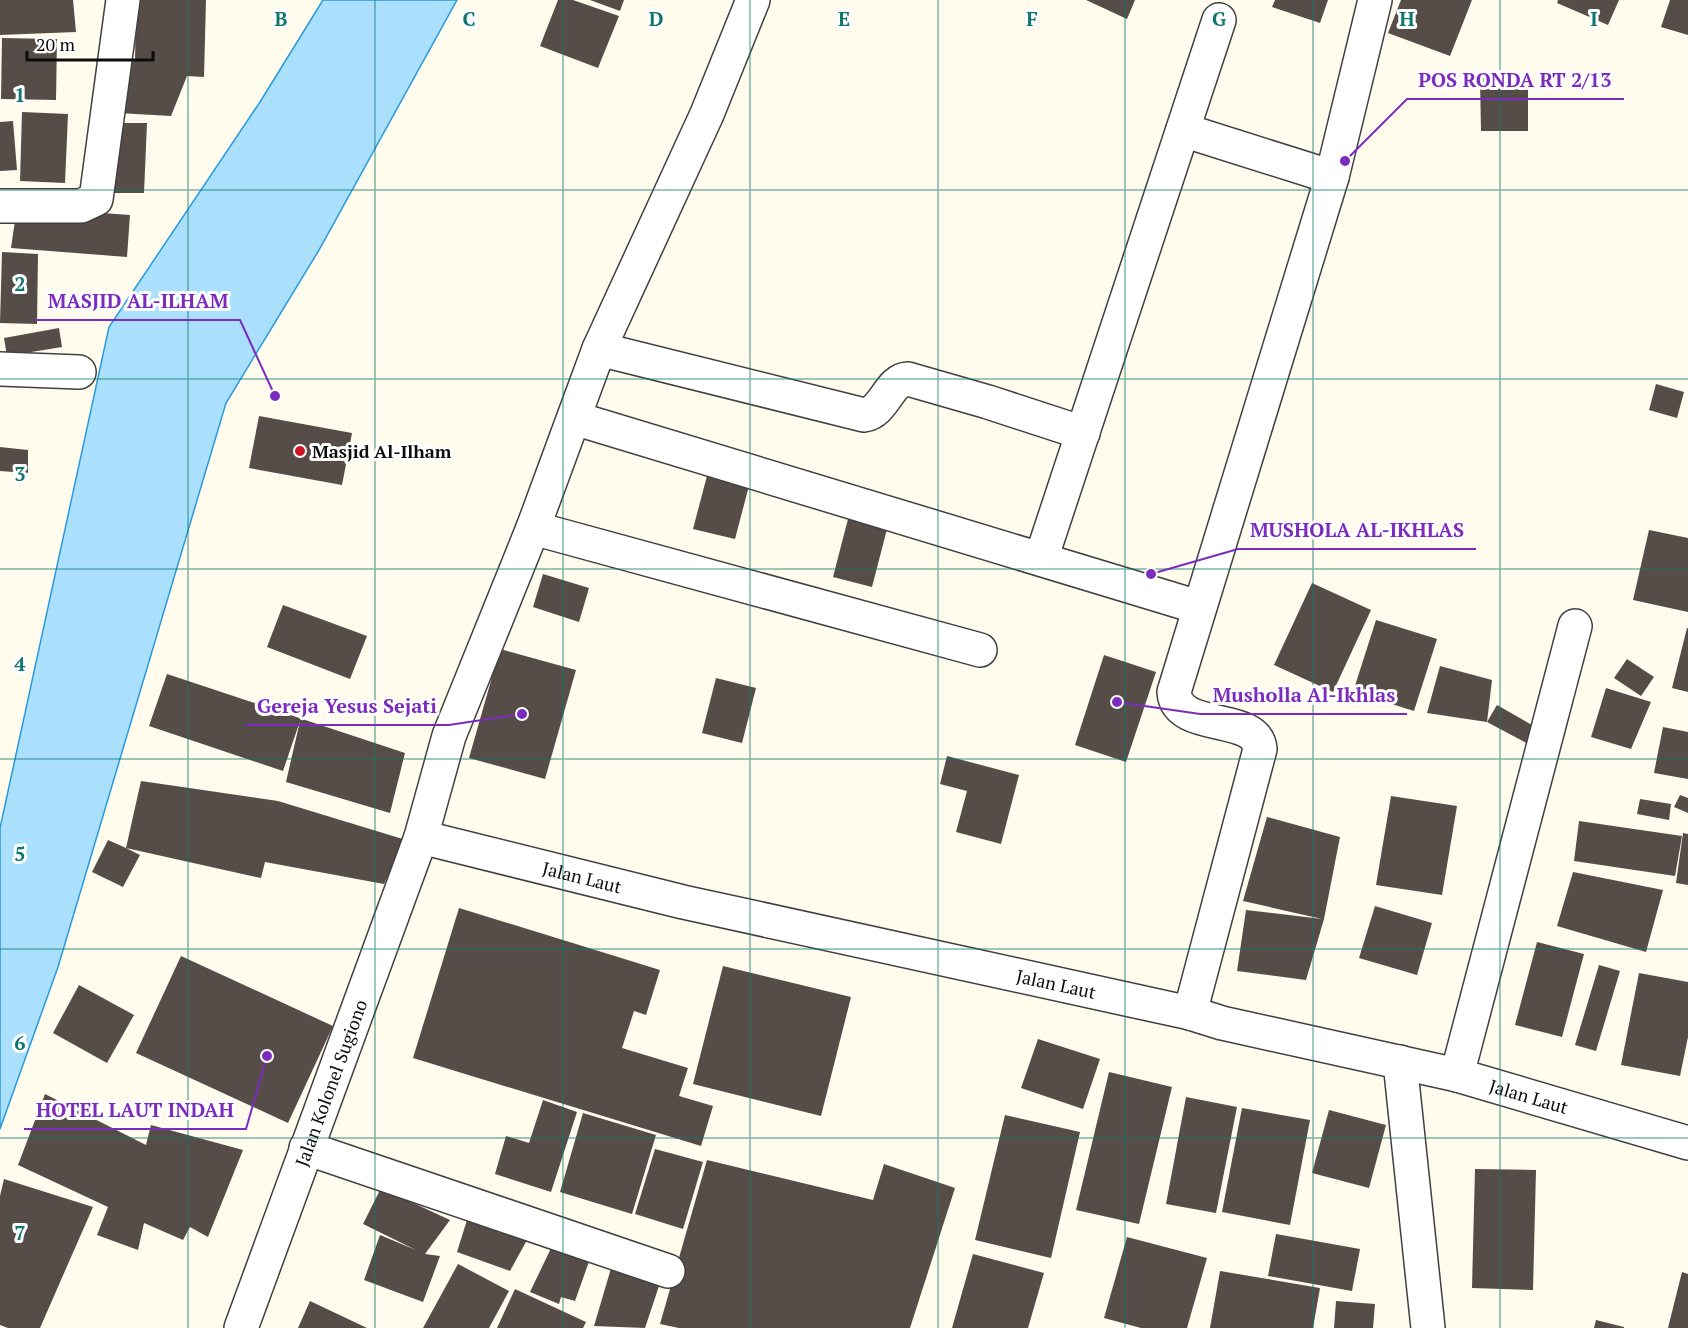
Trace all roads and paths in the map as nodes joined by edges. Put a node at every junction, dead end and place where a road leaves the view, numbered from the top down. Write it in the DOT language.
graph roads {
  1 [pos="123,0"];
  2 [pos="753,0"];
  3 [pos="1375,0"];
  4 [pos="1220,20"];
  5 [pos="1183,130"];
  6 [pos="1332,177"];
  7 [pos="0,206"];
  8 [pos="599,349"];
  9 [pos="0,369"];
  10 [pos="79,372"];
  11 [pos="574,418"];
  12 [pos="1083,433"];
  13 [pos="533,528"];
  14 [pos="1041,559"];
  15 [pos="1198,608"];
  16 [pos="1575,626"];
  17 [pos="980,650"];
  18 [pos="421,837"];
  19 [pos="1190,1013"];
  20 [pos="1400,1062"];
  21 [pos="1457,1075"];
  22 [pos="1688,1143"];
  23 [pos="306,1148"];
  24 [pos="668,1270"];
  25 [pos="240,1328"];
  26 [pos="1428,1328"];
  1 -- 7 [label="street"];
  2 -- 8 [label="street, Jalan Kolonel Sugiono"];
  3 -- 6 [label="street"];
  4 -- 5 [label="street"];
  5 -- 6 [label="street"];
  5 -- 12 [label="street"];
  6 -- 15 [label="street"];
  8 -- 11 [label="street, Jalan Kolonel Sugiono"];
  8 -- 12 [label="street"];
  9 -- 10 [label="street"];
  11 -- 13 [label="street, Jalan Kolonel Sugiono"];
  11 -- 14 [label="street"];
  12 -- 14 [label="street"];
  13 -- 17 [label="street"];
  13 -- 18 [label="street, Jalan Kolonel Sugiono"];
  14 -- 15 [label="street"];
  15 -- 19 [label="street"];
  16 -- 21 [label="street"];
  18 -- 19 [label="street, Jalan Laut"];
  18 -- 23 [label="street, Jalan Kolonel Sugiono"];
  19 -- 20 [label="street, Jalan Laut"];
  20 -- 21 [label="street, Jalan Laut"];
  20 -- 26 [label="street"];
  21 -- 22 [label="street, Jalan Laut"];
  23 -- 24 [label="street"];
  23 -- 25 [label="street, Jalan Kolonel Sugiono"];
}
